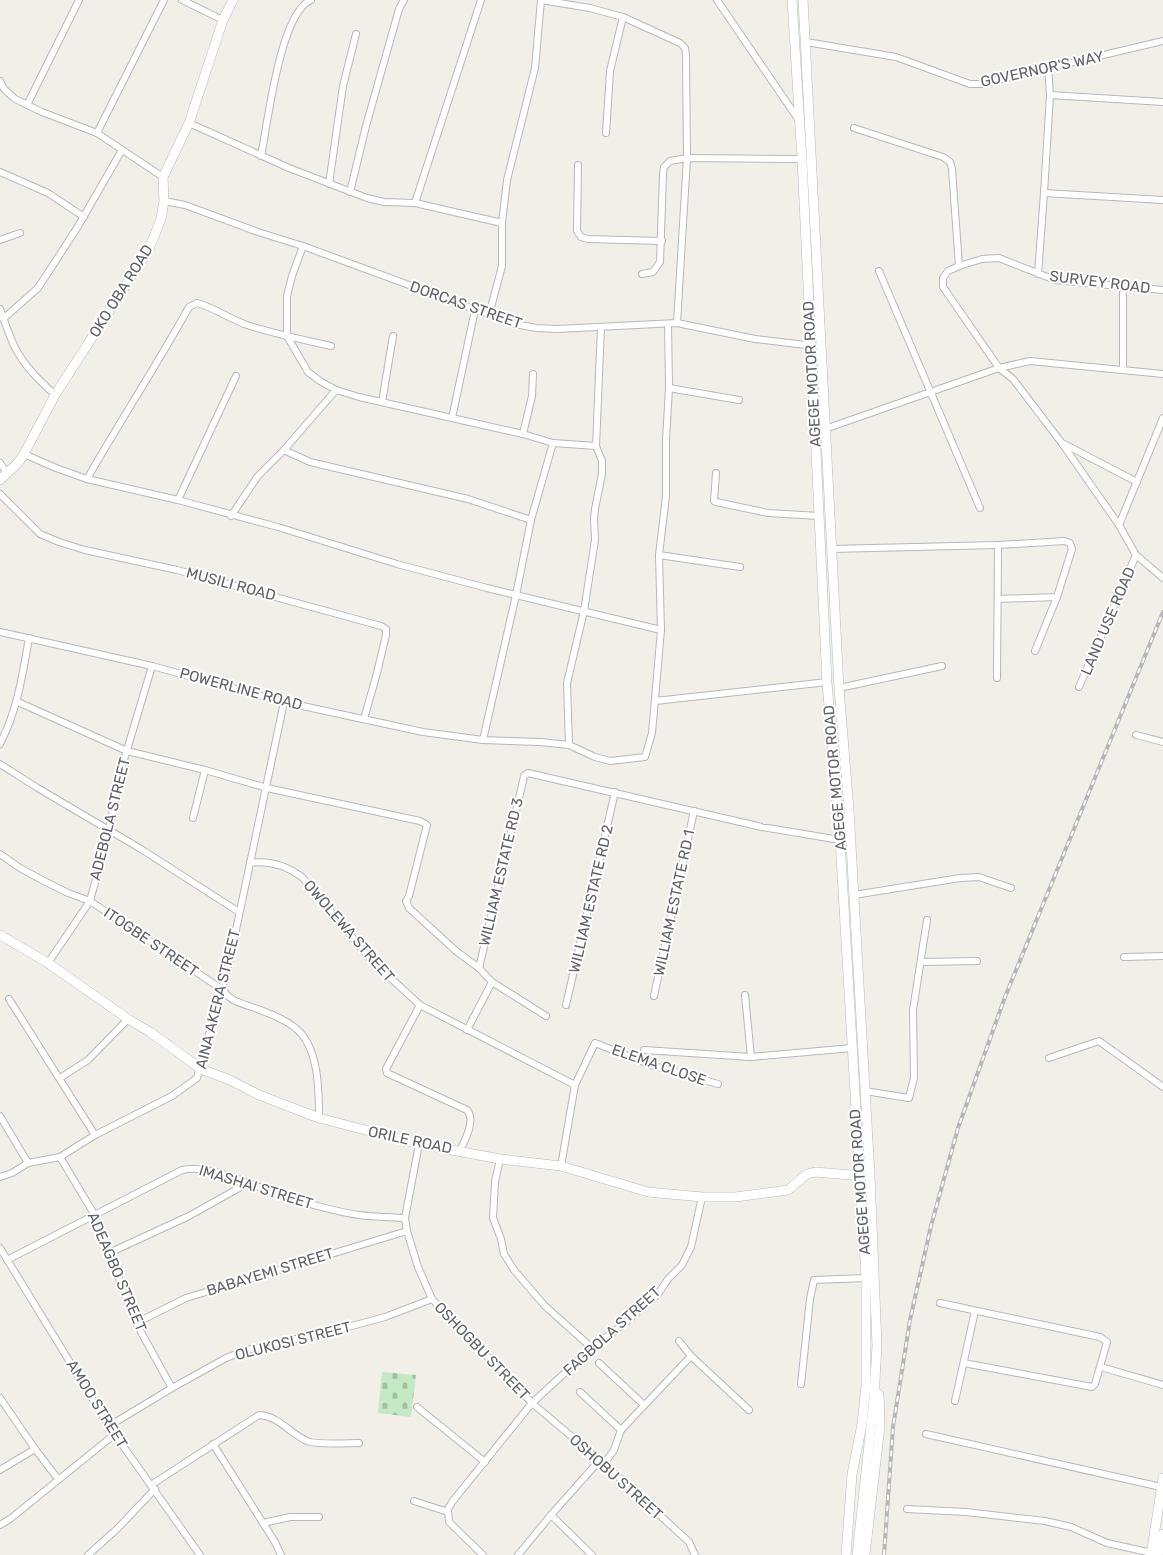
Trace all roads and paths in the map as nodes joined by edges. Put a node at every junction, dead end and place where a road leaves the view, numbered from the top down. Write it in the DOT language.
graph roads {
  1 [pos="79,0"];
  2 [pos="164,0"];
  3 [pos="182,0"];
  4 [pos="233,0"];
  5 [pos="404,0"];
  6 [pos="481,0"];
  7 [pos="541,0"];
  8 [pos="717,0"];
  9 [pos="792,0"];
  10 [pos="804,0"];
  11 [pos="306,1"];
  12 [pos="623,18"];
  13 [pos="222,20"];
  14 [pos="356,34"];
  15 [pos="1163,41"];
  16 [pos="806,42"];
  17 [pos="1048,68"];
  18 [pos="0,81"];
  19 [pos="1050,95"];
  20 [pos="1163,102"];
  21 [pos="27,105"];
  22 [pos="798,119"];
  23 [pos="810,122"];
  24 [pos="189,123"];
  25 [pos="854,128"];
  26 [pos="97,133"];
  27 [pos="606,133"];
  28 [pos="122,150"];
  29 [pos="261,156"];
  30 [pos="687,158"];
  31 [pos="802,159"];
  32 [pos="578,166"];
  33 [pos="0,172"];
  34 [pos="163,177"];
  35 [pos="329,184"];
  36 [pos="350,192"];
  37 [pos="1044,194"];
  38 [pos="1163,200"];
  39 [pos="164,201"];
  40 [pos="416,203"];
  41 [pos="84,217"];
  42 [pos="502,223"];
  43 [pos="20,233"];
  44 [pos="0,240"];
  45 [pos="662,242"];
  46 [pos="303,246"];
  47 [pos="959,266"];
  48 [pos="879,271"];
  49 [pos="642,274"];
  50 [pos="1038,274"];
  51 [pos="1123,286"];
  52 [pos="1163,290"];
  53 [pos="0,309"];
  54 [pos="475,310"];
  55 [pos="489,315"];
  56 [pos="4,318"];
  57 [pos="677,323"];
  58 [pos="668,324"];
  59 [pos="601,327"];
  60 [pos="288,336"];
  61 [pos="392,336"];
  62 [pos="822,345"];
  63 [pos="331,346"];
  64 [pos="810,346"];
  65 [pos="999,368"];
  66 [pos="1123,370"];
  67 [pos="533,374"];
  68 [pos="1163,374"];
  69 [pos="236,376"];
  70 [pos="669,388"];
  71 [pos="336,390"];
  72 [pos="932,391"];
  73 [pos="54,395"];
  74 [pos="739,400"];
  75 [pos="382,402"];
  76 [pos="452,418"];
  77 [pos="1163,418"];
  78 [pos="825,429"];
  79 [pos="523,434"];
  80 [pos="1060,442"];
  81 [pos="553,443"];
  82 [pos="596,446"];
  83 [pos="284,450"];
  84 [pos="24,454"];
  85 [pos="0,464"];
  86 [pos="716,472"];
  87 [pos="8,473"];
  88 [pos="87,479"];
  89 [pos="0,480"];
  90 [pos="1137,482"];
  91 [pos="0,494"];
  92 [pos="178,500"];
  93 [pos="980,508"];
  94 [pos="231,516"];
  95 [pos="819,516"];
  96 [pos="531,520"];
  97 [pos="1118,525"];
  98 [pos="998,545"];
  99 [pos="831,549"];
  100 [pos="660,555"];
  101 [pos="1136,555"];
  102 [pos="740,567"];
  103 [pos="1163,578"];
  104 [pos="823,591"];
  105 [pos="834,591"];
  106 [pos="516,595"];
  107 [pos="1057,597"];
  108 [pos="998,598"];
  109 [pos="584,611"];
  110 [pos="661,630"];
  111 [pos="0,632"];
  112 [pos="29,638"];
  113 [pos="1035,651"];
  114 [pos="826,658"];
  115 [pos="838,658"];
  116 [pos="152,666"];
  117 [pos="942,666"];
  118 [pos="997,678"];
  119 [pos="827,682"];
  120 [pos="1079,687"];
  121 [pos="839,688"];
  122 [pos="654,701"];
  123 [pos="18,702"];
  124 [pos="284,702"];
  125 [pos="364,719"];
  126 [pos="1136,735"];
  127 [pos="483,740"];
  128 [pos="1163,742"];
  129 [pos="0,744"];
  130 [pos="569,745"];
  131 [pos="127,751"];
  132 [pos="0,764"];
  133 [pos="205,770"];
  134 [pos="267,788"];
  135 [pos="615,792"];
  136 [pos="694,810"];
  137 [pos="193,818"];
  138 [pos="109,830"];
  139 [pos="840,840"];
  140 [pos="0,854"];
  141 [pos="250,862"];
  142 [pos="1010,888"];
  143 [pos="854,895"];
  144 [pos="90,901"];
  145 [pos="239,912"];
  146 [pos="927,920"];
  147 [pos="0,936"];
  148 [pos="1163,956"];
  149 [pos="1124,957"];
  150 [pos="921,962"];
  151 [pos="977,962"];
  152 [pos="48,963"];
  153 [pos="479,968"];
  154 [pos="492,982"];
  155 [pos="223,990"];
  156 [pos="745,995"];
  157 [pos="654,996"];
  158 [pos="9,999"];
  159 [pos="420,1005"];
  160 [pos="566,1005"];
  161 [pos="546,1016"];
  162 [pos="128,1019"];
  163 [pos="466,1030"];
  164 [pos="852,1048"];
  165 [pos="644,1050"];
  166 [pos="752,1057"];
  167 [pos="1049,1058"];
  168 [pos="201,1069"];
  169 [pos="60,1078"];
  170 [pos="718,1084"];
  171 [pos="575,1085"];
  172 [pos="1163,1088"];
  173 [pos="865,1091"];
  174 [pos="0,1116"];
  175 [pos="319,1118"];
  176 [pos="96,1135"];
  177 [pos="419,1144"];
  178 [pos="460,1150"];
  179 [pos="60,1157"];
  180 [pos="500,1159"];
  181 [pos="28,1163"];
  182 [pos="561,1166"];
  183 [pos="859,1176"];
  184 [pos="870,1176"];
  185 [pos="0,1177"];
  186 [pos="248,1183"];
  187 [pos="702,1197"];
  188 [pos="94,1214"];
  189 [pos="405,1218"];
  190 [pos="406,1230"];
  191 [pos="0,1248"];
  192 [pos="109,1253"];
  193 [pos="7,1260"];
  194 [pos="866,1278"];
  195 [pos="432,1299"];
  196 [pos="940,1303"];
  197 [pos="975,1311"];
  198 [pos="136,1323"];
  199 [pos="679,1341"];
  200 [pos="592,1348"];
  201 [pos="691,1356"];
  202 [pos="599,1363"];
  203 [pos="964,1363"];
  204 [pos="1100,1367"];
  205 [pos="876,1371"];
  206 [pos="801,1384"];
  207 [pos="1163,1385"];
  208 [pos="172,1388"];
  209 [pos="580,1392"];
  210 [pos="0,1398"];
  211 [pos="955,1401"];
  212 [pos="532,1403"];
  213 [pos="644,1405"];
  214 [pos="417,1407"];
  215 [pos="749,1410"];
  216 [pos="109,1426"];
  217 [pos="621,1430"];
  218 [pos="115,1434"];
  219 [pos="926,1434"];
  220 [pos="358,1443"];
  221 [pos="213,1444"];
  222 [pos="35,1449"];
  223 [pos="485,1462"];
  224 [pos="601,1462"];
  225 [pos="0,1470"];
  226 [pos="58,1479"];
  227 [pos="1162,1483"];
  228 [pos="153,1487"];
  229 [pos="414,1500"];
  230 [pos="907,1509"];
  231 [pos="448,1512"];
  232 [pos="551,1515"];
  233 [pos="319,1517"];
  234 [pos="263,1523"];
  235 [pos="0,1525"];
  236 [pos="1163,1539"];
  237 [pos="1154,1554"];
  238 [pos="88,1555"];
  239 [pos="200,1555"];
  240 [pos="281,1555"];
  241 [pos="483,1555"];
  242 [pos="518,1555"];
  243 [pos="592,1555"];
  244 [pos="695,1555"];
  245 [pos="846,1555"];
  246 [pos="857,1555"];
  247 [pos="865,1555"];
  1 -- 21 [label="street"];
  2 -- 26 [label="street"];
  3 -- 13 [label="street"];
  4 -- 13 [label="main road, OKO OBA ROAD"];
  5 -- 36 [label="street"];
  6 -- 40 [label="street"];
  7 -- 12 [label="street"];
  7 -- 42 [label="street"];
  8 -- 22 [label="street"];
  9 -- 22 [label="main road, AGEGE MOTOR ROAD"];
  10 -- 16 [label="main road, AGEGE MOTOR ROAD"];
  11 -- 29 [label="street"];
  12 -- 27 [label="street"];
  12 -- 30 [label="street"];
  13 -- 24 [label="main road, OKO OBA ROAD"];
  14 -- 35 [label="street"];
  15 -- 17 [label="street, GOVERNOR'S WAY"];
  16 -- 17 [label="street, GOVERNOR'S WAY"];
  16 -- 23 [label="main road, AGEGE MOTOR ROAD"];
  17 -- 19 [label="street"];
  18 -- 21 [label="street"];
  19 -- 20 [label="street"];
  19 -- 37 [label="street"];
  21 -- 26 [label="street"];
  22 -- 23 [label="street"];
  22 -- 31 [label="main road, AGEGE MOTOR ROAD"];
  23 -- 62 [label="main road, AGEGE MOTOR ROAD"];
  24 -- 29 [label="street"];
  24 -- 34 [label="main road, OKO OBA ROAD"];
  25 -- 47 [label="street"];
  26 -- 28 [label="street"];
  28 -- 34 [label="street"];
  28 -- 41 [label="street"];
  29 -- 35 [label="street"];
  30 -- 31 [label="street"];
  30 -- 45 [label="street"];
  30 -- 57 [label="street"];
  31 -- 64 [label="main road, AGEGE MOTOR ROAD"];
  32 -- 45 [label="street"];
  33 -- 41 [label="street"];
  34 -- 39 [label="main road, OKO OBA ROAD"];
  35 -- 36 [label="street"];
  36 -- 40 [label="street"];
  37 -- 38 [label="street"];
  37 -- 50 [label="street"];
  39 -- 46 [label="street, DORCAS STREET"];
  39 -- 73 [label="main road, OKO OBA ROAD"];
  40 -- 42 [label="street"];
  41 -- 56 [label="street"];
  42 -- 55 [label="street"];
  43 -- 44 [label="street"];
  45 -- 49 [label="street"];
  46 -- 54 [label="street, DORCAS STREET"];
  46 -- 60 [label="street"];
  47 -- 50 [label="street, SURVEY ROAD"];
  47 -- 65 [label="street, SURVEY ROAD"];
  48 -- 72 [label="street"];
  50 -- 51 [label="street, SURVEY ROAD"];
  51 -- 52 [label="street, SURVEY ROAD"];
  51 -- 66 [label="street"];
  53 -- 56 [label="street"];
  54 -- 55 [label="street, DORCAS STREET"];
  54 -- 76 [label="street"];
  55 -- 59 [label="street, DORCAS STREET"];
  56 -- 73 [label="street"];
  57 -- 58 [label="street, DORCAS STREET"];
  57 -- 64 [label="street, DORCAS STREET"];
  58 -- 59 [label="street, DORCAS STREET"];
  58 -- 70 [label="street"];
  59 -- 82 [label="street"];
  60 -- 63 [label="street"];
  60 -- 71 [label="street"];
  60 -- 88 [label="street"];
  61 -- 75 [label="street"];
  62 -- 64 [label="street, DORCAS STREET"];
  62 -- 78 [label="main road, AGEGE MOTOR ROAD"];
  64 -- 95 [label="main road, AGEGE MOTOR ROAD"];
  65 -- 66 [label="street"];
  65 -- 72 [label="street"];
  65 -- 80 [label="street, LAND USE ROAD"];
  66 -- 68 [label="street"];
  67 -- 79 [label="street"];
  69 -- 92 [label="street"];
  70 -- 74 [label="street"];
  70 -- 100 [label="street"];
  71 -- 75 [label="street"];
  71 -- 83 [label="street"];
  72 -- 78 [label="street"];
  72 -- 93 [label="street"];
  73 -- 84 [label="main road, OKO OBA ROAD"];
  75 -- 76 [label="street"];
  76 -- 79 [label="street"];
  77 -- 90 [label="street"];
  78 -- 99 [label="main road, AGEGE MOTOR ROAD"];
  79 -- 81 [label="street"];
  80 -- 90 [label="street, LAND USE ROAD"];
  80 -- 97 [label="street, LAND USE ROAD"];
  81 -- 82 [label="street"];
  81 -- 96 [label="street"];
  82 -- 109 [label="street"];
  83 -- 94 [label="street"];
  83 -- 96 [label="street"];
  84 -- 87 [label="main road, OKO OBA ROAD"];
  84 -- 88 [label="street"];
  85 -- 87 [label="street"];
  86 -- 95 [label="street"];
  87 -- 89 [label="main road, OKO OBA ROAD"];
  88 -- 92 [label="street"];
  90 -- 97 [label="street"];
  91 -- 125 [label="street, MUSILI ROAD"];
  92 -- 94 [label="street"];
  94 -- 106 [label="street"];
  95 -- 104 [label="main road, AGEGE MOTOR ROAD"];
  96 -- 106 [label="street"];
  97 -- 101 [label="street, LAND USE ROAD"];
  98 -- 99 [label="street"];
  98 -- 107 [label="street"];
  98 -- 108 [label="street"];
  99 -- 105 [label="main road, AGEGE MOTOR ROAD"];
  100 -- 102 [label="street"];
  100 -- 110 [label="street"];
  101 -- 103 [label="street, LAND USE ROAD"];
  101 -- 120 [label="street, LAND USE ROAD"];
  104 -- 105 [label="main road"];
  104 -- 114 [label="main road, AGEGE MOTOR ROAD"];
  105 -- 115 [label="main road, AGEGE MOTOR ROAD"];
  106 -- 109 [label="street"];
  106 -- 127 [label="street"];
  107 -- 108 [label="street"];
  107 -- 113 [label="street"];
  108 -- 118 [label="street"];
  109 -- 110 [label="street"];
  109 -- 130 [label="street"];
  110 -- 122 [label="street"];
  111 -- 112 [label="street, POWERLINE ROAD"];
  112 -- 116 [label="street, POWERLINE ROAD"];
  112 -- 123 [label="street"];
  114 -- 115 [label="main road"];
  114 -- 119 [label="main road, AGEGE MOTOR ROAD"];
  115 -- 121 [label="main road, AGEGE MOTOR ROAD"];
  116 -- 124 [label="street, POWERLINE ROAD"];
  116 -- 131 [label="street, ADEBOLA STREET"];
  117 -- 121 [label="street"];
  119 -- 122 [label="street"];
  119 -- 139 [label="main road, AGEGE MOTOR ROAD"];
  121 -- 143 [label="main road, AGEGE MOTOR ROAD"];
  122 -- 130 [label="street, POWERLINE ROAD"];
  123 -- 129 [label="street"];
  123 -- 131 [label="street"];
  124 -- 125 [label="street, POWERLINE ROAD"];
  124 -- 134 [label="street, AINA AKERA STREET"];
  125 -- 127 [label="street, POWERLINE ROAD"];
  126 -- 128 [label="street"];
  127 -- 130 [label="street, POWERLINE ROAD"];
  131 -- 133 [label="street"];
  131 -- 138 [label="street, ADEBOLA STREET"];
  132 -- 138 [label="street"];
  133 -- 134 [label="street"];
  133 -- 137 [label="street"];
  134 -- 141 [label="street, AINA AKERA STREET"];
  134 -- 153 [label="street"];
  135 -- 136 [label="street"];
  135 -- 153 [label="street, WILLIAM ESTATE RD 3"];
  135 -- 160 [label="street, WILLIAM ESTATE RD 2"];
  136 -- 139 [label="street"];
  136 -- 157 [label="street, WILLIAM ESTATE RD 1"];
  138 -- 144 [label="street, ADEBOLA STREET"];
  138 -- 145 [label="street"];
  139 -- 164 [label="main road, AGEGE MOTOR ROAD"];
  140 -- 144 [label="street, ITOGBE STREET"];
  141 -- 145 [label="street, AINA AKERA STREET"];
  141 -- 159 [label="street, OWOLEWA STREET"];
  142 -- 143 [label="street"];
  143 -- 173 [label="main road, AGEGE MOTOR ROAD"];
  144 -- 152 [label="street, ADEBOLA STREET"];
  144 -- 155 [label="street, ITOGBE STREET"];
  145 -- 155 [label="street, AINA AKERA STREET"];
  146 -- 150 [label="street"];
  147 -- 152 [label="main road, ORILE ROAD"];
  148 -- 149 [label="street"];
  150 -- 151 [label="street"];
  150 -- 173 [label="street"];
  152 -- 162 [label="main road, ORILE ROAD"];
  153 -- 154 [label="street"];
  154 -- 161 [label="street"];
  154 -- 163 [label="street"];
  155 -- 168 [label="street, AINA AKERA STREET"];
  155 -- 175 [label="street, ITOGBE STREET"];
  156 -- 166 [label="street"];
  158 -- 169 [label="street"];
  159 -- 163 [label="street, OWOLEWA STREET"];
  159 -- 178 [label="street"];
  162 -- 168 [label="main road, ORILE ROAD"];
  162 -- 169 [label="street"];
  163 -- 171 [label="street, OWOLEWA STREET"];
  164 -- 166 [label="street"];
  164 -- 183 [label="main road, AGEGE MOTOR ROAD"];
  165 -- 166 [label="street"];
  167 -- 172 [label="street"];
  168 -- 175 [label="main road, ORILE ROAD"];
  168 -- 176 [label="street, AINA AKERA STREET"];
  169 -- 176 [label="street"];
  170 -- 171 [label="street, ELEMA CLOSE"];
  171 -- 182 [label="street"];
  173 -- 184 [label="main road, AGEGE MOTOR ROAD"];
  174 -- 181 [label="street"];
  175 -- 177 [label="main road, ORILE ROAD"];
  176 -- 179 [label="street, AINA AKERA STREET"];
  177 -- 178 [label="main road, ORILE ROAD"];
  177 -- 189 [label="street"];
  178 -- 180 [label="main road, ORILE ROAD"];
  179 -- 181 [label="street, AINA AKERA STREET"];
  179 -- 188 [label="street, ADEAGBO STREET"];
  180 -- 182 [label="main road, ORILE ROAD"];
  180 -- 200 [label="street"];
  181 -- 185 [label="street, AINA AKERA STREET"];
  182 -- 187 [label="main road, ORILE ROAD"];
  183 -- 184 [label="main road, ORILE ROAD"];
  183 -- 187 [label="main road, ORILE ROAD"];
  183 -- 194 [label="main road, AGEGE MOTOR ROAD"];
  184 -- 205 [label="main road, AGEGE MOTOR ROAD"];
  186 -- 188 [label="street, IMASHAI STREET"];
  186 -- 189 [label="street, IMASHAI STREET"];
  186 -- 192 [label="street"];
  187 -- 200 [label="street, FAGBOLA STREET"];
  188 -- 192 [label="street, ADEAGBO STREET"];
  188 -- 193 [label="street, IMASHAI STREET"];
  189 -- 190 [label="street"];
  190 -- 195 [label="street"];
  190 -- 198 [label="street, BABAYEMI STREET"];
  191 -- 193 [label="street, AMOO STREET"];
  192 -- 198 [label="street, ADEAGBO STREET"];
  193 -- 216 [label="street, AMOO STREET"];
  194 -- 206 [label="street"];
  194 -- 245 [label="main road, AGEGE MOTOR ROAD"];
  195 -- 208 [label="street, OLUKOSI STREET"];
  195 -- 212 [label="street, OSHOGBU STREET"];
  196 -- 197 [label="street"];
  197 -- 203 [label="street"];
  197 -- 204 [label="street"];
  198 -- 208 [label="street, ADEAGBO STREET"];
  199 -- 201 [label="street"];
  200 -- 212 [label="street, FAGBOLA STREET"];
  201 -- 213 [label="street"];
  201 -- 215 [label="street"];
  202 -- 213 [label="street"];
  203 -- 204 [label="street"];
  203 -- 211 [label="street"];
  204 -- 207 [label="street"];
  205 -- 246 [label="main road, AGEGE MOTOR ROAD"];
  205 -- 247 [label="main road"];
  208 -- 216 [label="street, OLUKOSI STREET"];
  209 -- 217 [label="street"];
  210 -- 222 [label="street"];
  212 -- 223 [label="street, FAGBOLA STREET"];
  212 -- 224 [label="street, OSHOBU STREET"];
  213 -- 217 [label="street"];
  214 -- 223 [label="street"];
  216 -- 218 [label="street, AMOO STREET"];
  217 -- 224 [label="street"];
  218 -- 226 [label="street"];
  218 -- 228 [label="street, AMOO STREET"];
  219 -- 227 [label="street"];
  220 -- 221 [label="street"];
  221 -- 228 [label="street"];
  221 -- 234 [label="street"];
  222 -- 225 [label="street"];
  222 -- 226 [label="street"];
  223 -- 231 [label="street, FAGBOLA STREET"];
  224 -- 232 [label="street"];
  224 -- 244 [label="street, OSHOBU STREET"];
  226 -- 235 [label="street"];
  227 -- 237 [label="main road"];
  228 -- 238 [label="street"];
  228 -- 239 [label="street, AMOO STREET"];
  229 -- 231 [label="street"];
  230 -- 237 [label="street"];
  231 -- 241 [label="street"];
  232 -- 242 [label="street"];
  232 -- 243 [label="street"];
  233 -- 234 [label="street"];
  234 -- 240 [label="street"];
  236 -- 237 [label="main road"];
}
